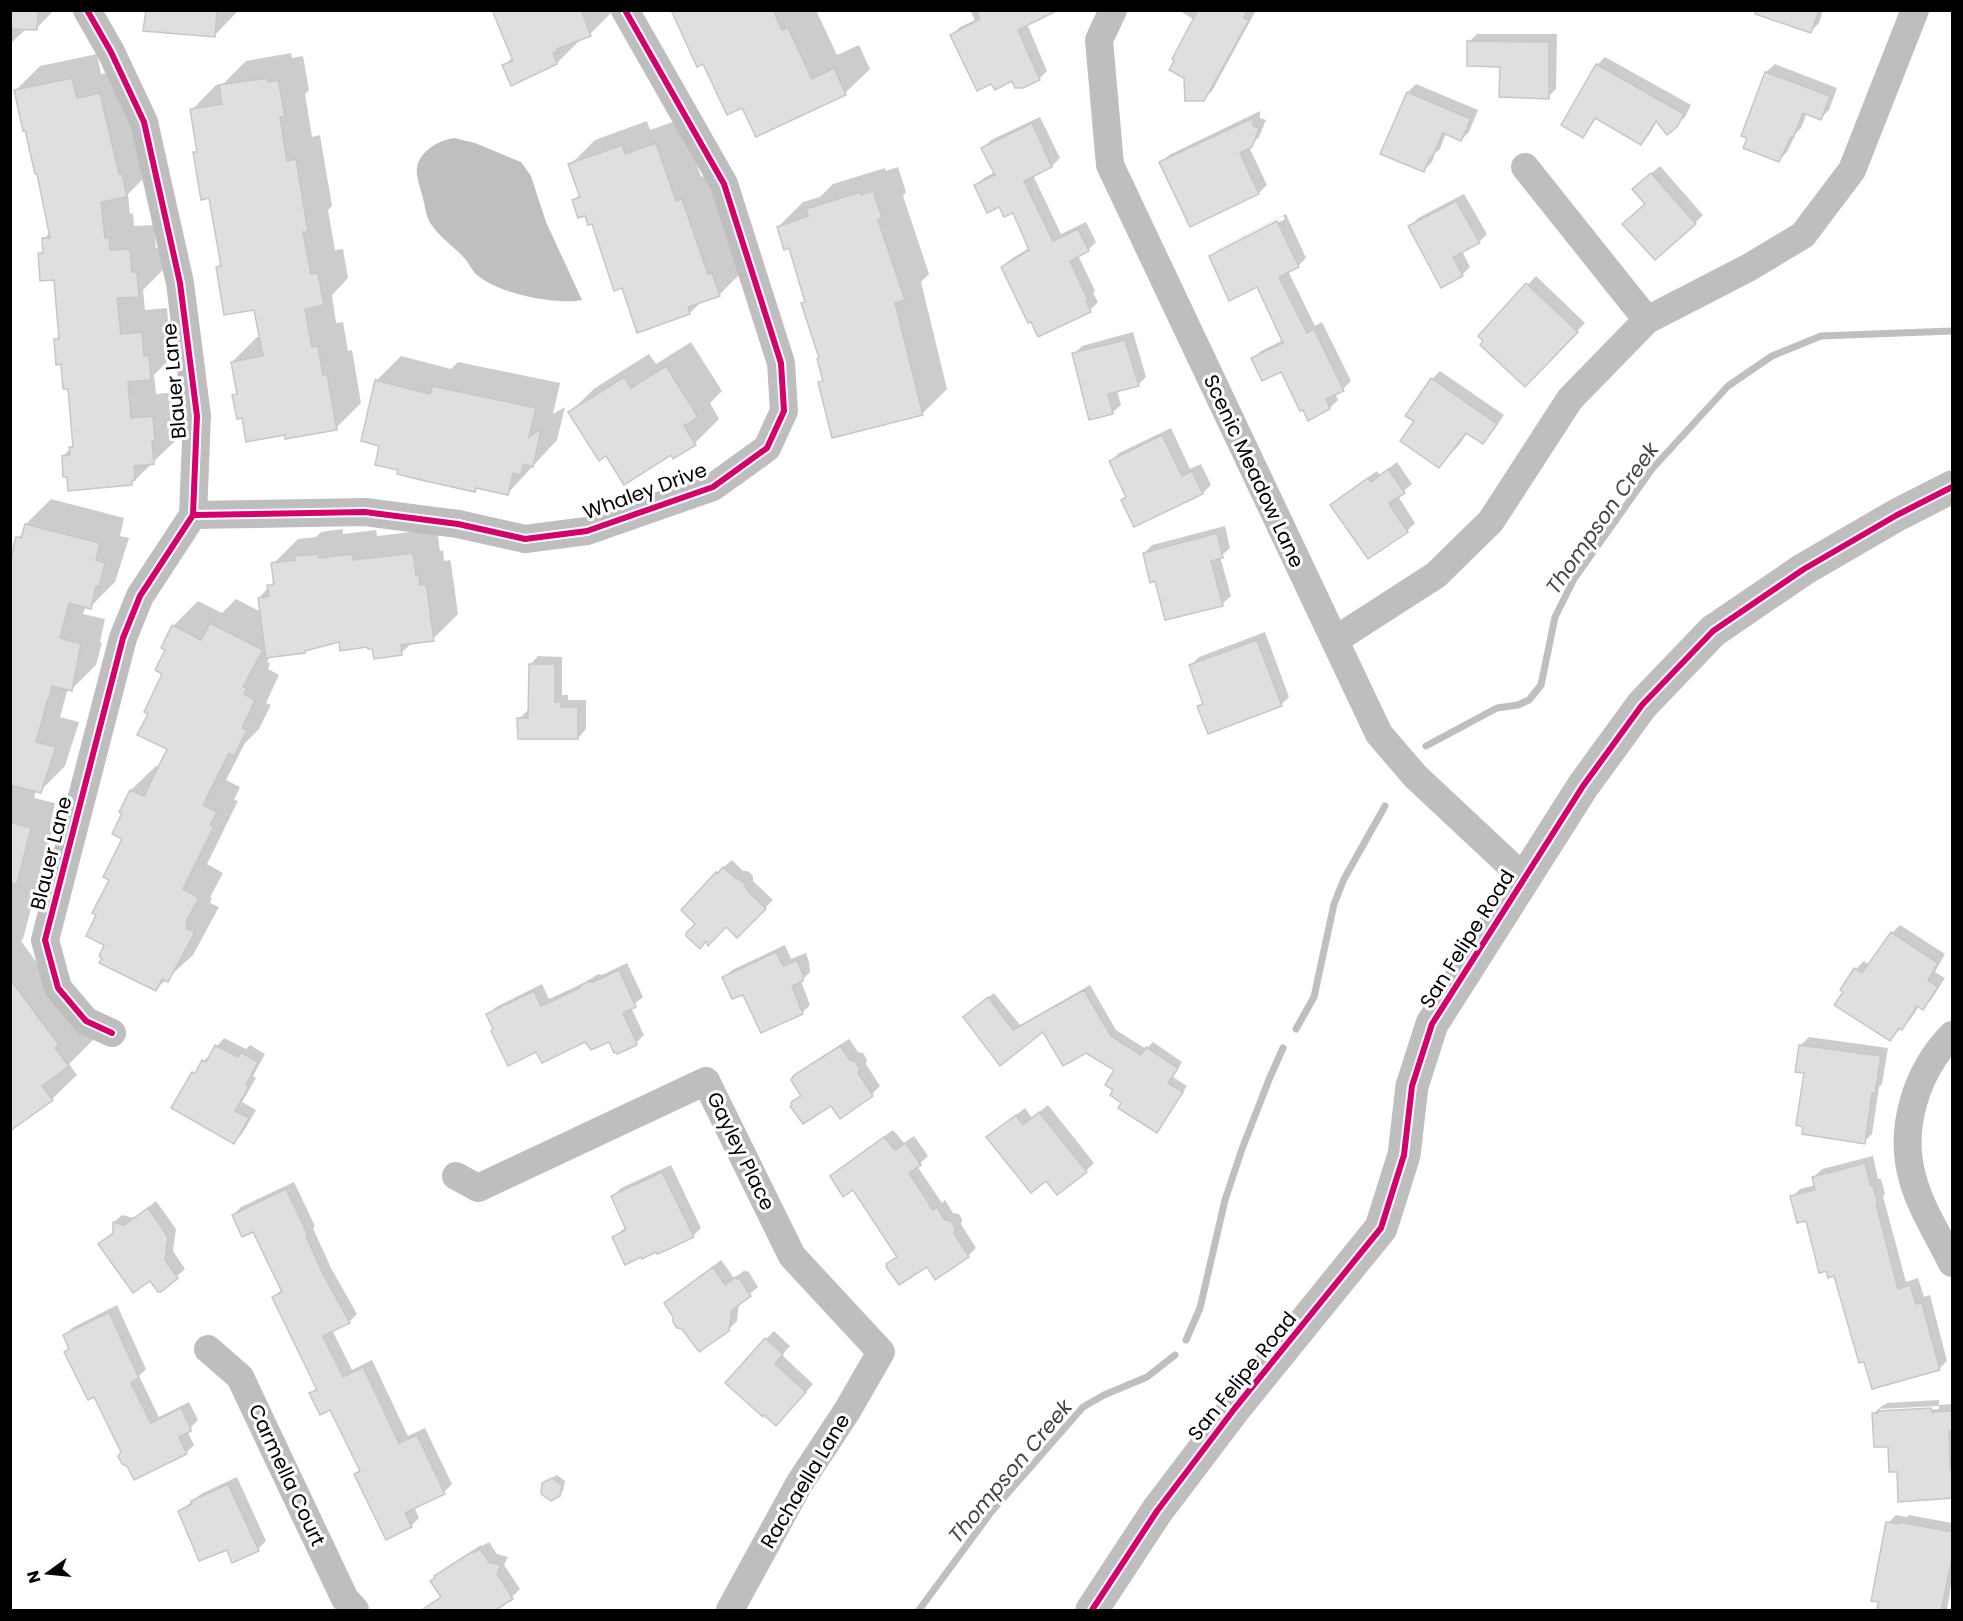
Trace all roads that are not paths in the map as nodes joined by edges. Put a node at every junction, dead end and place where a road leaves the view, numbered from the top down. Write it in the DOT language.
graph roads {
  1 [pos="87,10"];
  2 [pos="625,10"];
  3 [pos="1113,10"];
  4 [pos="1915,10"];
  5 [pos="1525,167"];
  6 [pos="1647,320"];
  7 [pos="1953,487"];
  8 [pos="193,515"];
  9 [pos="1335,640"];
  10 [pos="1524,878"];
  11 [pos="112,1034"];
  12 [pos="1953,1035"];
  13 [pos="456,1176"];
  14 [pos="1953,1263"];
  15 [pos="208,1349"];
  16 [pos="881,1352"];
  17 [pos="355,1611"];
  18 [pos="730,1611"];
  19 [pos="1092,1611"];
  1 -- 8 [label="street, Blauer Lane"];
  2 -- 8 [label="street, Whaley Drive"];
  3 -- 9 [label="street, Scenic Meadow Lane"];
  4 -- 6 [label="street"];
  5 -- 6 [label="street"];
  6 -- 9 [label="street"];
  7 -- 10 [label="street, San Felipe Road"];
  8 -- 11 [label="street, Blauer Lane"];
  9 -- 10 [label="street, Scenic Meadow Lane"];
  10 -- 19 [label="street, San Felipe Road"];
  12 -- 14 [label="street"];
  13 -- 16 [label="street, Gayley Place"];
  15 -- 17 [label="street, Carmella Court"];
  16 -- 18 [label="street, Rachaella Lane"];
}
